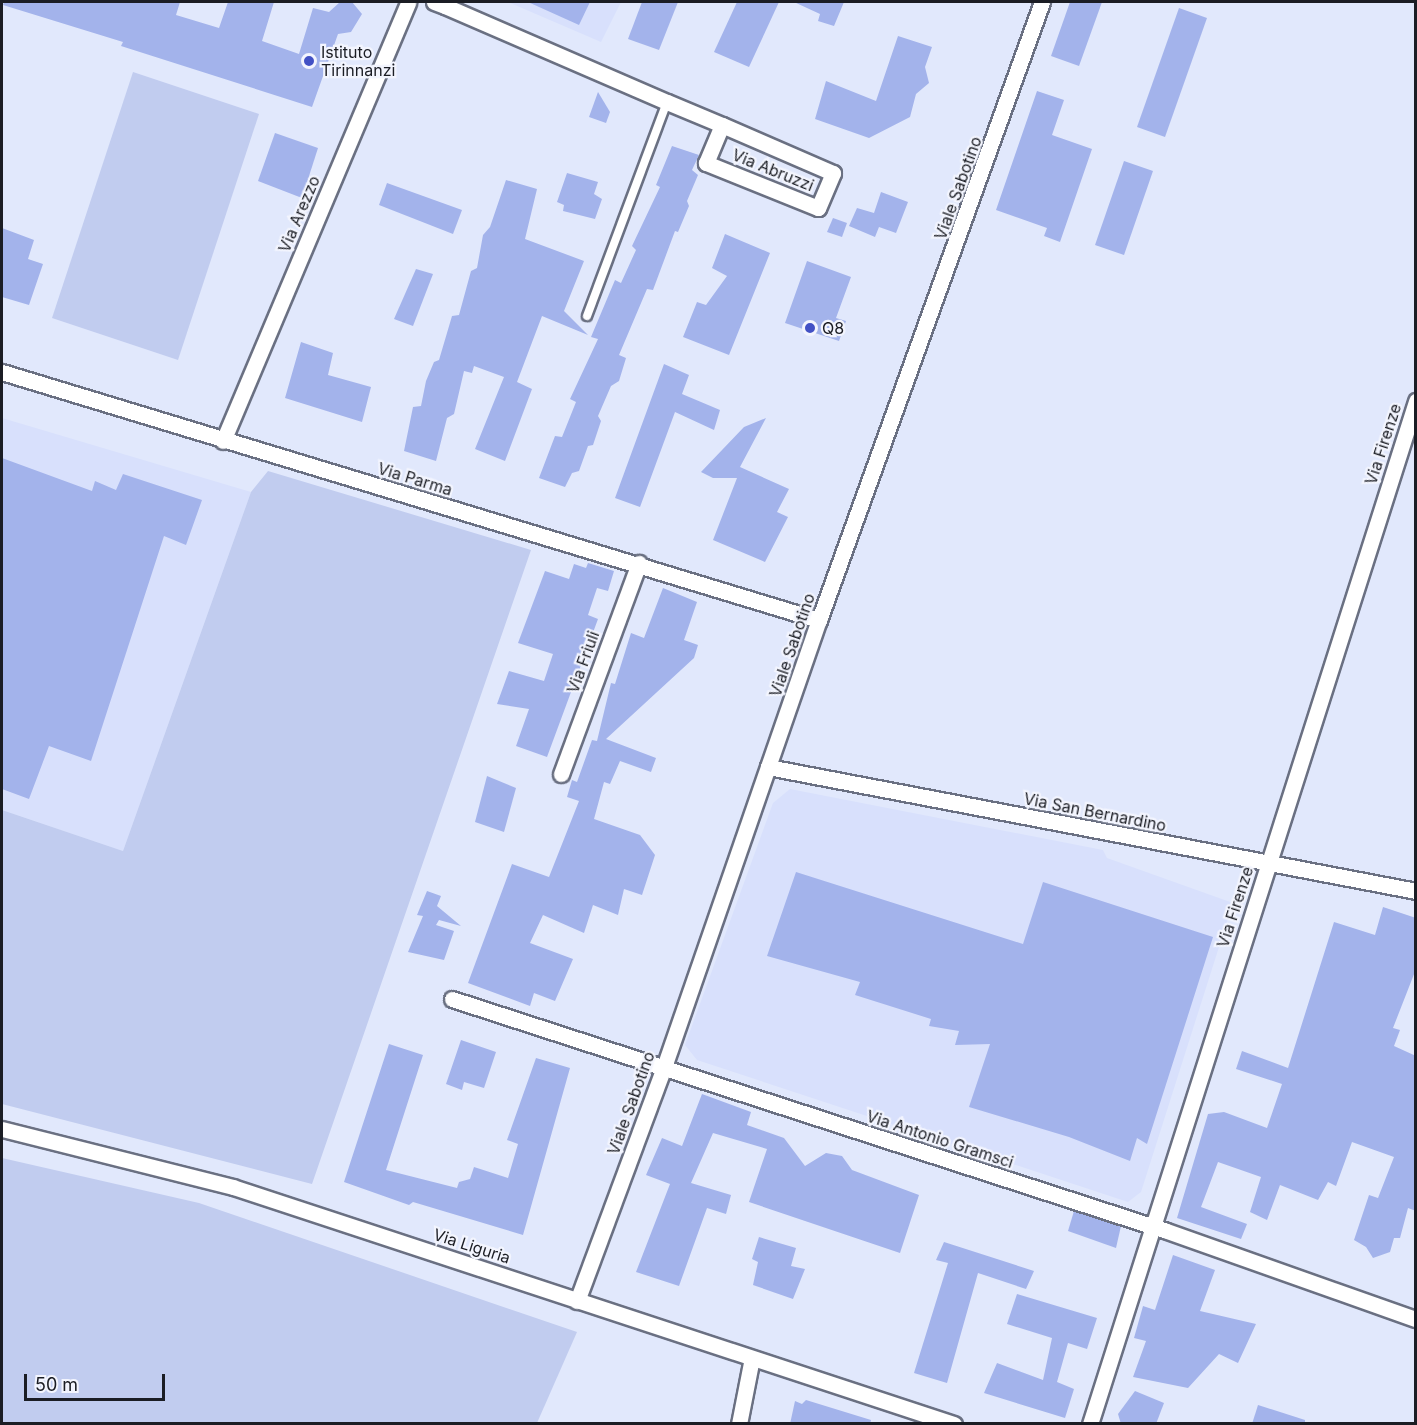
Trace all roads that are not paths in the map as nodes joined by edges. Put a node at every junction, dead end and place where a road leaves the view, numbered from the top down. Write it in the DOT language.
graph roads {
  1 [pos="408,2"];
  2 [pos="435,2"];
  3 [pos="1042,2"];
  4 [pos="668,102"];
  5 [pos="722,125"];
  6 [pos="587,316"];
  7 [pos="2,372"];
  8 [pos="1414,408"];
  9 [pos="223,441"];
  10 [pos="639,563"];
  11 [pos="819,620"];
  12 [pos="768,767"];
  13 [pos="561,774"];
  14 [pos="1268,863"];
  15 [pos="1416,891"];
  16 [pos="452,999"];
  17 [pos="664,1068"];
  18 [pos="2,1129"];
  19 [pos="1152,1227"];
  20 [pos="577,1301"];
  21 [pos="1416,1319"];
  22 [pos="752,1358"];
  23 [pos="925,1419"];
  24 [pos="739,1424"];
  25 [pos="954,1424"];
  26 [pos="1090,1424"];
  1 -- 9 [label="street, Via Arezzo"];
  2 -- 4 [label="street, Via Abruzzi"];
  3 -- 11 [label="street, Viale Sabotino"];
  4 -- 5 [label="street, Via Abruzzi"];
  4 -- 6 [label="lane"];
  5 -- 5 [label="street, Via Abruzzi"];
  7 -- 9 [label="street, Via Parma"];
  8 -- 14 [label="street, Via Firenze"];
  9 -- 10 [label="street, Via Parma"];
  10 -- 11 [label="street, Via Parma"];
  10 -- 13 [label="street, Via Friuli"];
  11 -- 12 [label="street, Viale Sabotino"];
  12 -- 14 [label="street, Via San Bernardino"];
  12 -- 17 [label="street, Viale Sabotino"];
  14 -- 15 [label="street, Via San Bernardino"];
  14 -- 19 [label="street, Via Firenze"];
  16 -- 17 [label="street, Via Antonio Gramsci"];
  17 -- 19 [label="street, Via Antonio Gramsci"];
  17 -- 20 [label="street, Viale Sabotino"];
  18 -- 20 [label="street, Via Liguria"];
  19 -- 21 [label="street, Via Antonio Gramsci"];
  19 -- 26 [label="street, Via Firenze"];
  20 -- 22 [label="street, Via Liguria"];
  22 -- 23 [label="street, Via Liguria"];
  22 -- 24 [label="street"];
  23 -- 25 [label="street, Via Liguria"];
}
